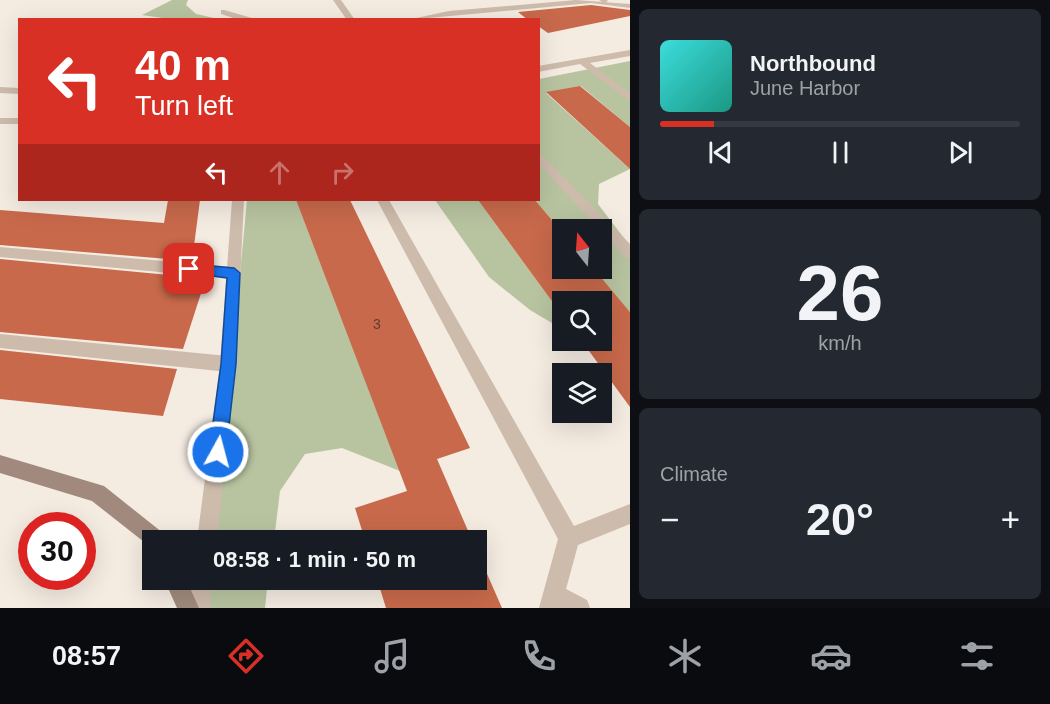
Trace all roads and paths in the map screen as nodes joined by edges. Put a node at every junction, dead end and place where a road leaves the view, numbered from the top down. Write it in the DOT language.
graph roads {
  1 [pos="337,0"];
  2 [pos="603,1"];
  3 [pos="630,6"];
  4 [pos="224,12"];
  5 [pos="243,18"];
  6 [pos="350,18"];
  7 [pos="422,18"];
  8 [pos="630,53"];
  9 [pos="583,62"];
  10 [pos="540,69"];
  11 [pos="0,90"];
  12 [pos="18,91"];
  13 [pos="630,98"];
  14 [pos="0,121"];
  15 [pos="18,121"];
  16 [pos="540,157"];
  17 [pos="238,201"];
  18 [pos="384,201"];
  19 [pos="0,252"];
  20 [pos="630,253"];
  21 [pos="234,273"];
  22 [pos="0,341"];
  23 [pos="228,364"];
  24 [pos="0,464"];
  25 [pos="630,514"];
  26 [pos="143,530"];
  27 [pos="208,530"];
  28 [pos="569,538"];
  29 [pos="180,590"];
  30 [pos="201,590"];
  31 [pos="552,602"];
  32 [pos="188,608"];
  33 [pos="199,608"];
  34 [pos="579,608"];
  1 -- 6 [label="street"];
  2 -- 3 [label="street"];
  2 -- 7 [label="street"];
  4 -- 5 [label="street"];
  8 -- 9 [label="street"];
  9 -- 10 [label="street"];
  9 -- 13 [label="street"];
  11 -- 12 [label="street"];
  14 -- 15 [label="street"];
  16 -- 20 [label="street"];
  17 -- 21 [label="street"];
  18 -- 28 [label="street"];
  19 -- 21 [label="street"];
  21 -- 23 [label="street"];
  22 -- 23 [label="street"];
  23 -- 27 [label="street"];
  24 -- 26 [label="main road"];
  25 -- 28 [label="street"];
  28 -- 31 [label="street"];
  29 -- 32 [label="main road"];
  30 -- 33 [label="street"];
  31 -- 34 [label="street"];
}
